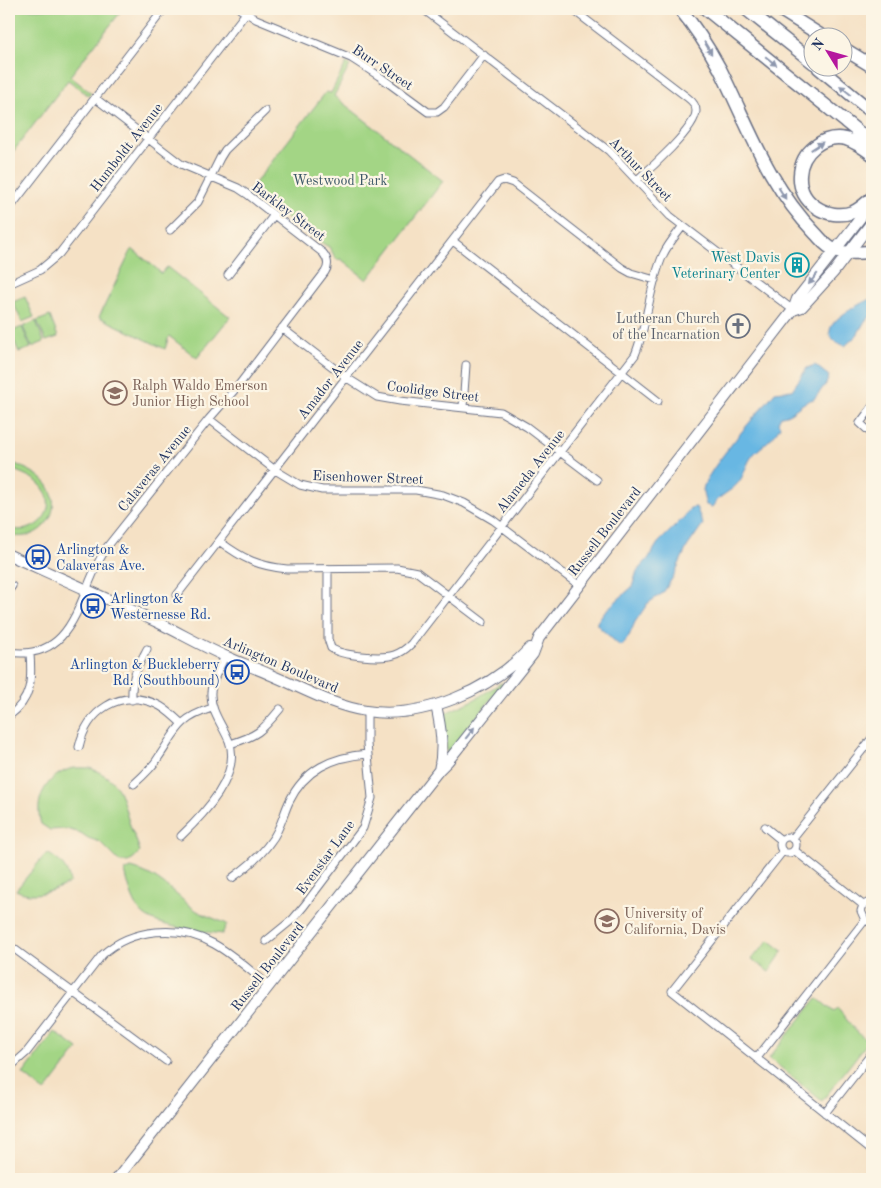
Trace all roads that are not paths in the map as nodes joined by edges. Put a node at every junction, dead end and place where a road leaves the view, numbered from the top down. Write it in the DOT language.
graph roads {
  1 [pos="164,9"];
  2 [pos="240,9"];
  3 [pos="572,9"];
  4 [pos="680,9"];
  5 [pos="706,9"];
  6 [pos="746,9"];
  7 [pos="779,9"];
  8 [pos="426,10"];
  9 [pos="248,11"];
  10 [pos="809,28"];
  11 [pos="484,55"];
  12 [pos="804,55"];
  13 [pos="854,55"];
  14 [pos="872,66"];
  15 [pos="830,78"];
  16 [pos="95,98"];
  17 [pos="265,111"];
  18 [pos="872,112"];
  19 [pos="149,138"];
  20 [pos="872,143"];
  21 [pos="872,154"];
  22 [pos="211,177"];
  23 [pos="637,180"];
  24 [pos="872,198"];
  25 [pos="872,204"];
  26 [pos="9,209"];
  27 [pos="274,215"];
  28 [pos="872,222"];
  29 [pos="683,226"];
  30 [pos="170,230"];
  31 [pos="453,241"];
  32 [pos="842,252"];
  33 [pos="872,252"];
  34 [pos="324,272"];
  35 [pos="228,275"];
  36 [pos="656,280"];
  37 [pos="9,284"];
  38 [pos="792,310"];
  39 [pos="282,328"];
  40 [pos="466,366"];
  41 [pos="622,372"];
  42 [pos="347,378"];
  43 [pos="658,401"];
  44 [pos="463,407"];
  45 [pos="872,407"];
  46 [pos="209,419"];
  47 [pos="872,434"];
  48 [pos="560,452"];
  49 [pos="275,470"];
  50 [pos="597,480"];
  51 [pos="503,527"];
  52 [pos="219,541"];
  53 [pos="9,555"];
  54 [pos="328,569"];
  55 [pos="580,586"];
  56 [pos="86,590"];
  57 [pos="177,595"];
  58 [pos="450,595"];
  59 [pos="483,622"];
  60 [pos="540,638"];
  61 [pos="148,649"];
  62 [pos="9,652"];
  63 [pos="30,654"];
  64 [pos="225,656"];
  65 [pos="132,700"];
  66 [pos="436,705"];
  67 [pos="212,708"];
  68 [pos="280,709"];
  69 [pos="367,712"];
  70 [pos="9,716"];
  71 [pos="181,723"];
  72 [pos="872,738"];
  73 [pos="230,744"];
  74 [pos="79,747"];
  75 [pos="367,754"];
  76 [pos="439,770"];
  77 [pos="134,784"];
  78 [pos="765,827"];
  79 [pos="181,836"];
  80 [pos="792,839"];
  81 [pos="781,840"];
  82 [pos="794,850"];
  83 [pos="783,851"];
  84 [pos="232,878"];
  85 [pos="872,901"];
  86 [pos="863,905"];
  87 [pos="869,922"];
  88 [pos="266,941"];
  89 [pos="10,948"];
  90 [pos="270,986"];
  91 [pos="73,992"];
  92 [pos="872,1053"];
  93 [pos="757,1058"];
  94 [pos="166,1061"];
  95 [pos="9,1068"];
  96 [pos="825,1113"];
  97 [pos="872,1150"];
  98 [pos="117,1179"];
  1 -- 16 [label="street"];
  2 -- 9 [label="street"];
  3 -- 23 [label="street"];
  4 -- 32 [label="highway, one-way"];
  5 -- 20 [label="highway, one-way"];
  6 -- 12 [label="highway"];
  7 -- 10 [label="highway"];
  8 -- 11 [label="street, Arthur Street"];
  9 -- 11 [label="street, Burr Street"];
  9 -- 19 [label="street, Humboldt Avenue"];
  11 -- 23 [label="street, Arthur Street"];
  13 -- 14 [label="highway"];
  18 -- 15 [label="highway, one-way"];
  16 -- 19 [label="street, Barkley Street"];
  16 -- 26 [label="street"];
  17 -- 22 [label="street"];
  19 -- 22 [label="street, Barkley Street"];
  19 -- 37 [label="street, Humboldt Avenue"];
  24 -- 21 [label="highway, one-way"];
  22 -- 27 [label="street, Barkley Street"];
  22 -- 30 [label="street"];
  23 -- 29 [label="street, Arthur Street"];
  25 -- 32 [label="main road, Russell Boulevard"];
  27 -- 34 [label="street, Barkley Street"];
  27 -- 35 [label="street"];
  28 -- 32 [label="main road, Russell Boulevard"];
  29 -- 36 [label="street, Alameda Avenue"];
  29 -- 38 [label="street, Arthur Street"];
  31 -- 36 [label="street, Amador Avenue"];
  31 -- 41 [label="street"];
  31 -- 42 [label="street, Amador Avenue"];
  32 -- 33 [label="highway"];
  32 -- 38 [label="main road, Russell Boulevard"];
  34 -- 39 [label="street, Calaveras Avenue"];
  36 -- 41 [label="street, Alameda Avenue"];
  38 -- 55 [label="main road, Russell Boulevard"];
  39 -- 42 [label="street, Coolidge Street"];
  39 -- 46 [label="street, Calaveras Avenue"];
  40 -- 44 [label="street"];
  41 -- 43 [label="street"];
  41 -- 48 [label="street, Alameda Avenue"];
  42 -- 44 [label="street, Coolidge Street"];
  42 -- 49 [label="street, Amador Avenue"];
  44 -- 48 [label="street, Coolidge Street"];
  45 -- 47 [label="street"];
  46 -- 49 [label="street, Eisenhower Street"];
  46 -- 56 [label="street, Calaveras Avenue"];
  48 -- 50 [label="street, Coolidge Street"];
  48 -- 51 [label="street, Alameda Avenue"];
  49 -- 51 [label="street, Eisenhower Street"];
  49 -- 52 [label="street, Amador Avenue"];
  51 -- 55 [label="street, Eisenhower Street"];
  51 -- 58 [label="street, Alameda Avenue"];
  52 -- 54 [label="street"];
  52 -- 57 [label="street, Amador Avenue"];
  53 -- 56 [label="main road, Arlington Boulevard"];
  54 -- 58 [label="street"];
  54 -- 58 [label="street, Alameda Avenue"];
  55 -- 60 [label="main road, Russell Boulevard"];
  56 -- 63 [label="street, Calaveras Avenue"];
  56 -- 64 [label="main road, Arlington Boulevard"];
  58 -- 59 [label="street"];
  60 -- 66 [label="main road, Arlington Boulevard"];
  76 -- 60 [label="main road, Russell Boulevard, one-way"];
  61 -- 65 [label="street"];
  62 -- 63 [label="street"];
  63 -- 70 [label="street"];
  64 -- 67 [label="street"];
  64 -- 69 [label="main road, Arlington Boulevard"];
  65 -- 71 [label="street"];
  65 -- 74 [label="street"];
  66 -- 69 [label="main road, Arlington Boulevard"];
  66 -- 76 [label="main road"];
  67 -- 71 [label="street"];
  67 -- 73 [label="street"];
  68 -- 73 [label="street"];
  69 -- 75 [label="street, Evenstar Lane"];
  71 -- 77 [label="street"];
  72 -- 80 [label="street"];
  73 -- 79 [label="street"];
  75 -- 84 [label="street"];
  75 -- 88 [label="street, Evenstar Lane"];
  76 -- 90 [label="main road, Russell Boulevard"];
  78 -- 81 [label="street"];
  80 -- 81 [label="street"];
  80 -- 82 [label="street"];
  81 -- 83 [label="street"];
  82 -- 83 [label="street"];
  82 -- 86 [label="street"];
  83 -- 93 [label="street"];
  85 -- 86 [label="street"];
  86 -- 87 [label="street"];
  87 -- 93 [label="street"];
  89 -- 91 [label="street"];
  90 -- 91 [label="street"];
  90 -- 98 [label="main road, Russell Boulevard"];
  91 -- 94 [label="street"];
  91 -- 95 [label="street"];
  92 -- 96 [label="street"];
  93 -- 96 [label="street"];
  96 -- 97 [label="street"];
}
